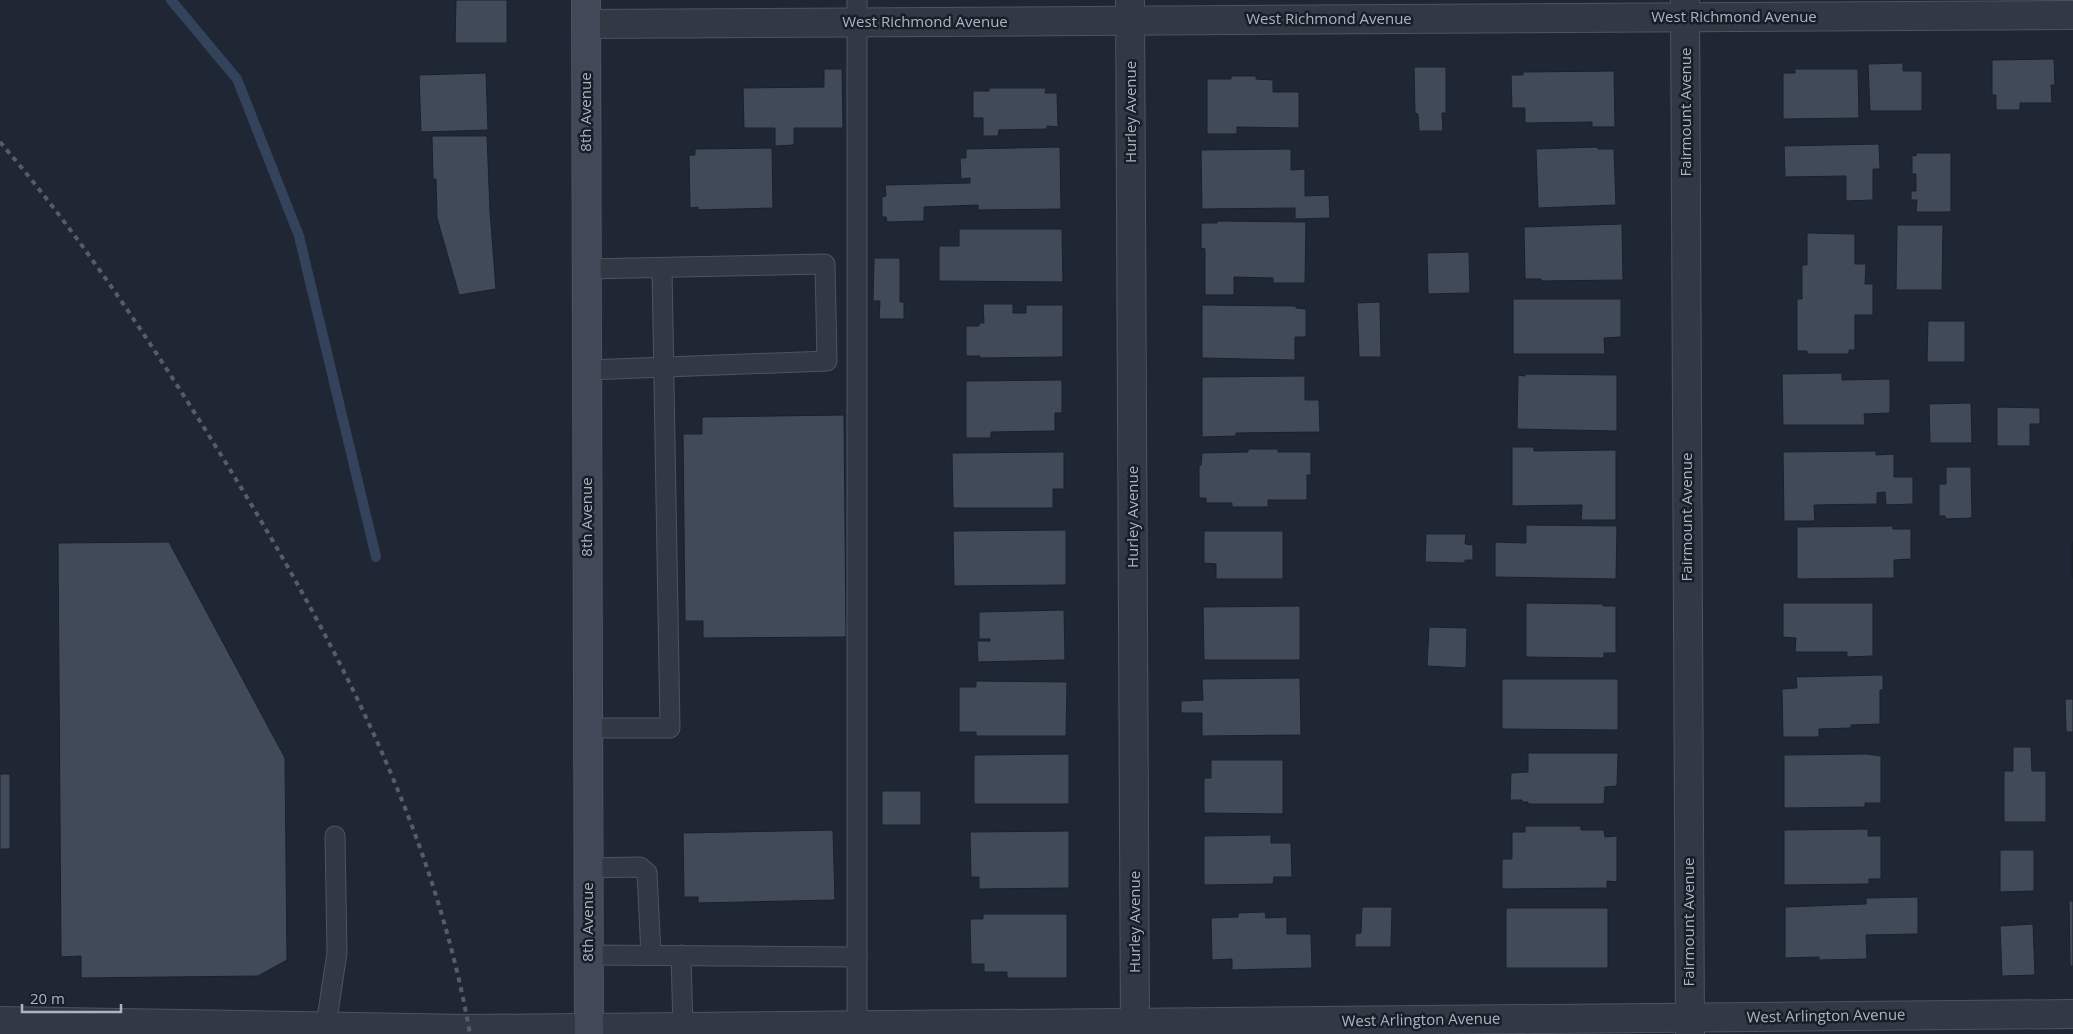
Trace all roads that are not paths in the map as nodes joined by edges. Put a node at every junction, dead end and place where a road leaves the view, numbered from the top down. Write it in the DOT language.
graph roads {
  1 [pos="1993,8"];
  2 [pos="1685,9"];
  3 [pos="1130,10"];
  4 [pos="857,11"];
  5 [pos="586,12"];
  6 [pos="2073,15"];
  7 [pos="662,268"];
  8 [pos="586,270"];
  9 [pos="664,367"];
  10 [pos="587,370"];
  11 [pos="588,728"];
  12 [pos="335,836"];
  13 [pos="588,868"];
  14 [pos="589,955"];
  15 [pos="651,955"];
  16 [pos="681,955"];
  17 [pos="857,957"];
  18 [pos="2073,1014"];
  19 [pos="0,1021"];
  20 [pos="326,1025"];
  21 [pos="857,1026"];
  22 [pos="1690,1026"];
  23 [pos="1135,1028"];
  24 [pos="690,1029"];
  25 [pos="589,1031"];
  1 -- 2 [label="street, West Richmond Avenue"];
  1 -- 6 [label="street, West Richmond Avenue"];
  2 -- 3 [label="street, West Richmond Avenue"];
  2 -- 22 [label="street, Fairmount Avenue"];
  3 -- 4 [label="street, West Richmond Avenue"];
  3 -- 23 [label="street, Hurley Avenue"];
  4 -- 5 [label="street, West Richmond Avenue"];
  4 -- 17 [label="lane"];
  5 -- 8 [label="main road, 8th Avenue"];
  7 -- 8 [label="lane"];
  7 -- 9 [label="lane"];
  7 -- 9 [label="lane"];
  8 -- 10 [label="main road, 8th Avenue"];
  9 -- 10 [label="lane"];
  9 -- 11 [label="lane"];
  10 -- 11 [label="main road, 8th Avenue"];
  11 -- 13 [label="main road, 8th Avenue"];
  12 -- 20 [label="lane"];
  13 -- 14 [label="main road, 8th Avenue"];
  13 -- 15 [label="lane"];
  14 -- 15 [label="lane"];
  14 -- 25 [label="main road, 8th Avenue"];
  15 -- 16 [label="lane"];
  16 -- 17 [label="lane"];
  16 -- 24 [label="lane"];
  17 -- 21 [label="lane"];
  18 -- 22 [label="street, West Arlington Avenue"];
  19 -- 20 [label="street, West Arlington Avenue"];
  20 -- 25 [label="street, West Arlington Avenue"];
  21 -- 23 [label="street, West Arlington Avenue"];
  21 -- 24 [label="street, West Arlington Avenue"];
  22 -- 23 [label="street, West Arlington Avenue"];
  24 -- 25 [label="street, West Arlington Avenue"];
}
